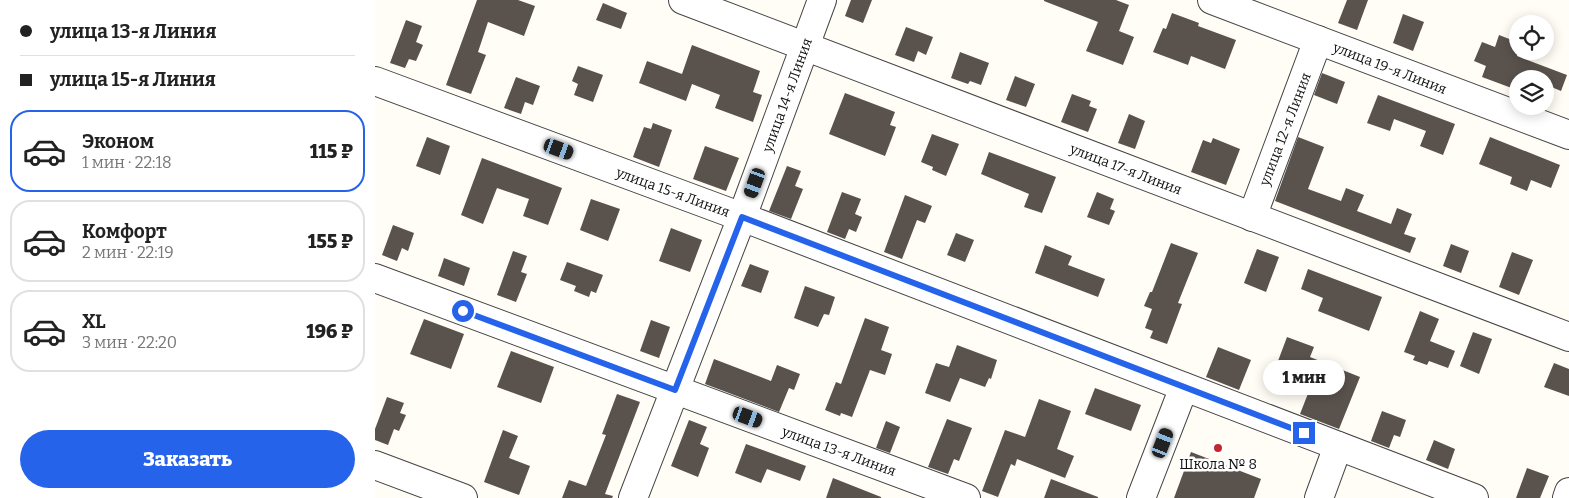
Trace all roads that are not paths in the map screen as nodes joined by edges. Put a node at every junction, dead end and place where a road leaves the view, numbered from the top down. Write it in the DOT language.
graph roads {
  1 [pos="683,0"];
  2 [pos="822,0"];
  3 [pos="1212,0"];
  4 [pos="1318,40"];
  5 [pos="805,45"];
  6 [pos="375,81"];
  7 [pos="1569,135"];
  8 [pos="742,217"];
  9 [pos="1251,217"];
  10 [pos="375,278"];
  11 [pos="1569,337"];
  12 [pos="1184,388"];
  13 [pos="675,390"];
  14 [pos="1338,446"];
  15 [pos="375,465"];
  16 [pos="1569,492"];
  17 [pos="463,498"];
  18 [pos="633,498"];
  19 [pos="967,498"];
  20 [pos="1141,498"];
  21 [pos="1319,498"];
  22 [pos="1474,498"];
  23 [pos="1567,498"];
  1 -- 5 [label="street, улица 17-я Линия"];
  2 -- 5 [label="street, улица 14-я Линия"];
  3 -- 4 [label="street, улица 19-я Линия"];
  4 -- 7 [label="street, улица 19-я Линия"];
  4 -- 9 [label="street, улица 12-я Линия"];
  5 -- 8 [label="street, улица 14-я Линия"];
  5 -- 9 [label="street, улица 17-я Линия"];
  6 -- 8 [label="street, улица 15-я Линия"];
  8 -- 12 [label="street, улица 15-я Линия"];
  8 -- 13 [label="street, улица 14-я Линия"];
  9 -- 11 [label="street, улица 17-я Линия"];
  10 -- 13 [label="street, улица 13-я Линия"];
  12 -- 14 [label="street, улица 15-я Линия"];
  12 -- 20 [label="street"];
  13 -- 18 [label="street, улица 14-я Линия"];
  13 -- 19 [label="street, улица 13-я Линия"];
  14 -- 21 [label="street"];
  14 -- 22 [label="street, улица 15-я Линия"];
  15 -- 17 [label="street"];
  16 -- 23 [label="street"];
}
